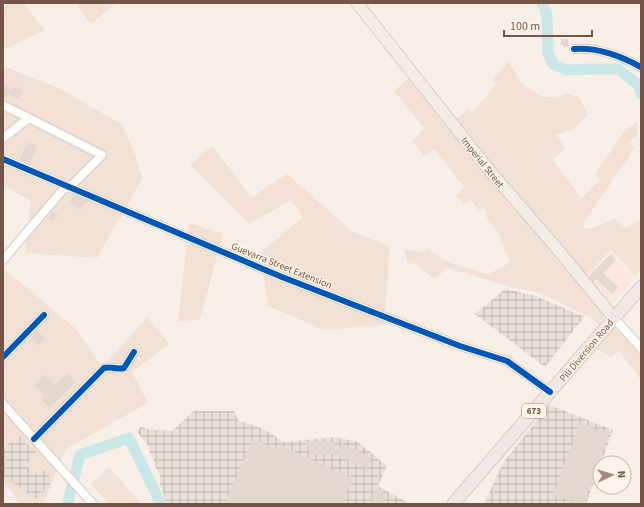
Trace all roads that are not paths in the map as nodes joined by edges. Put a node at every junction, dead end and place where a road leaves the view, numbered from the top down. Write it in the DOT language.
graph roads {
  1 [pos="357,3"];
  2 [pos="574,49"];
  3 [pos="641,67"];
  4 [pos="3,105"];
  5 [pos="29,118"];
  6 [pos="3,138"];
  7 [pos="3,159"];
  8 [pos="67,187"];
  9 [pos="3,260"];
  10 [pos="641,287"];
  11 [pos="44,315"];
  12 [pos="614,318"];
  13 [pos="641,348"];
  14 [pos="134,352"];
  15 [pos="3,357"];
  16 [pos="550,392"];
  17 [pos="3,404"];
  18 [pos="34,439"];
  19 [pos="93,504"];
  20 [pos="453,504"];
  1 -- 12 [label="main road, Imperial Street"];
  2 -- 3 [label="street"];
  4 -- 5 [label="street"];
  5 -- 6 [label="street"];
  5 -- 8 [label="street"];
  7 -- 8 [label="street, Guevarra Street Extension"];
  8 -- 9 [label="street"];
  8 -- 16 [label="street, Guevarra Street Extension"];
  10 -- 12 [label="highway, Pili Diversion Road / 673"];
  11 -- 15 [label="street"];
  12 -- 13 [label="street"];
  12 -- 16 [label="highway, Pili Diversion Road / 673"];
  14 -- 18 [label="street"];
  16 -- 20 [label="highway, Pili Diversion Road / 673"];
  17 -- 18 [label="street"];
  18 -- 19 [label="street"];
}
